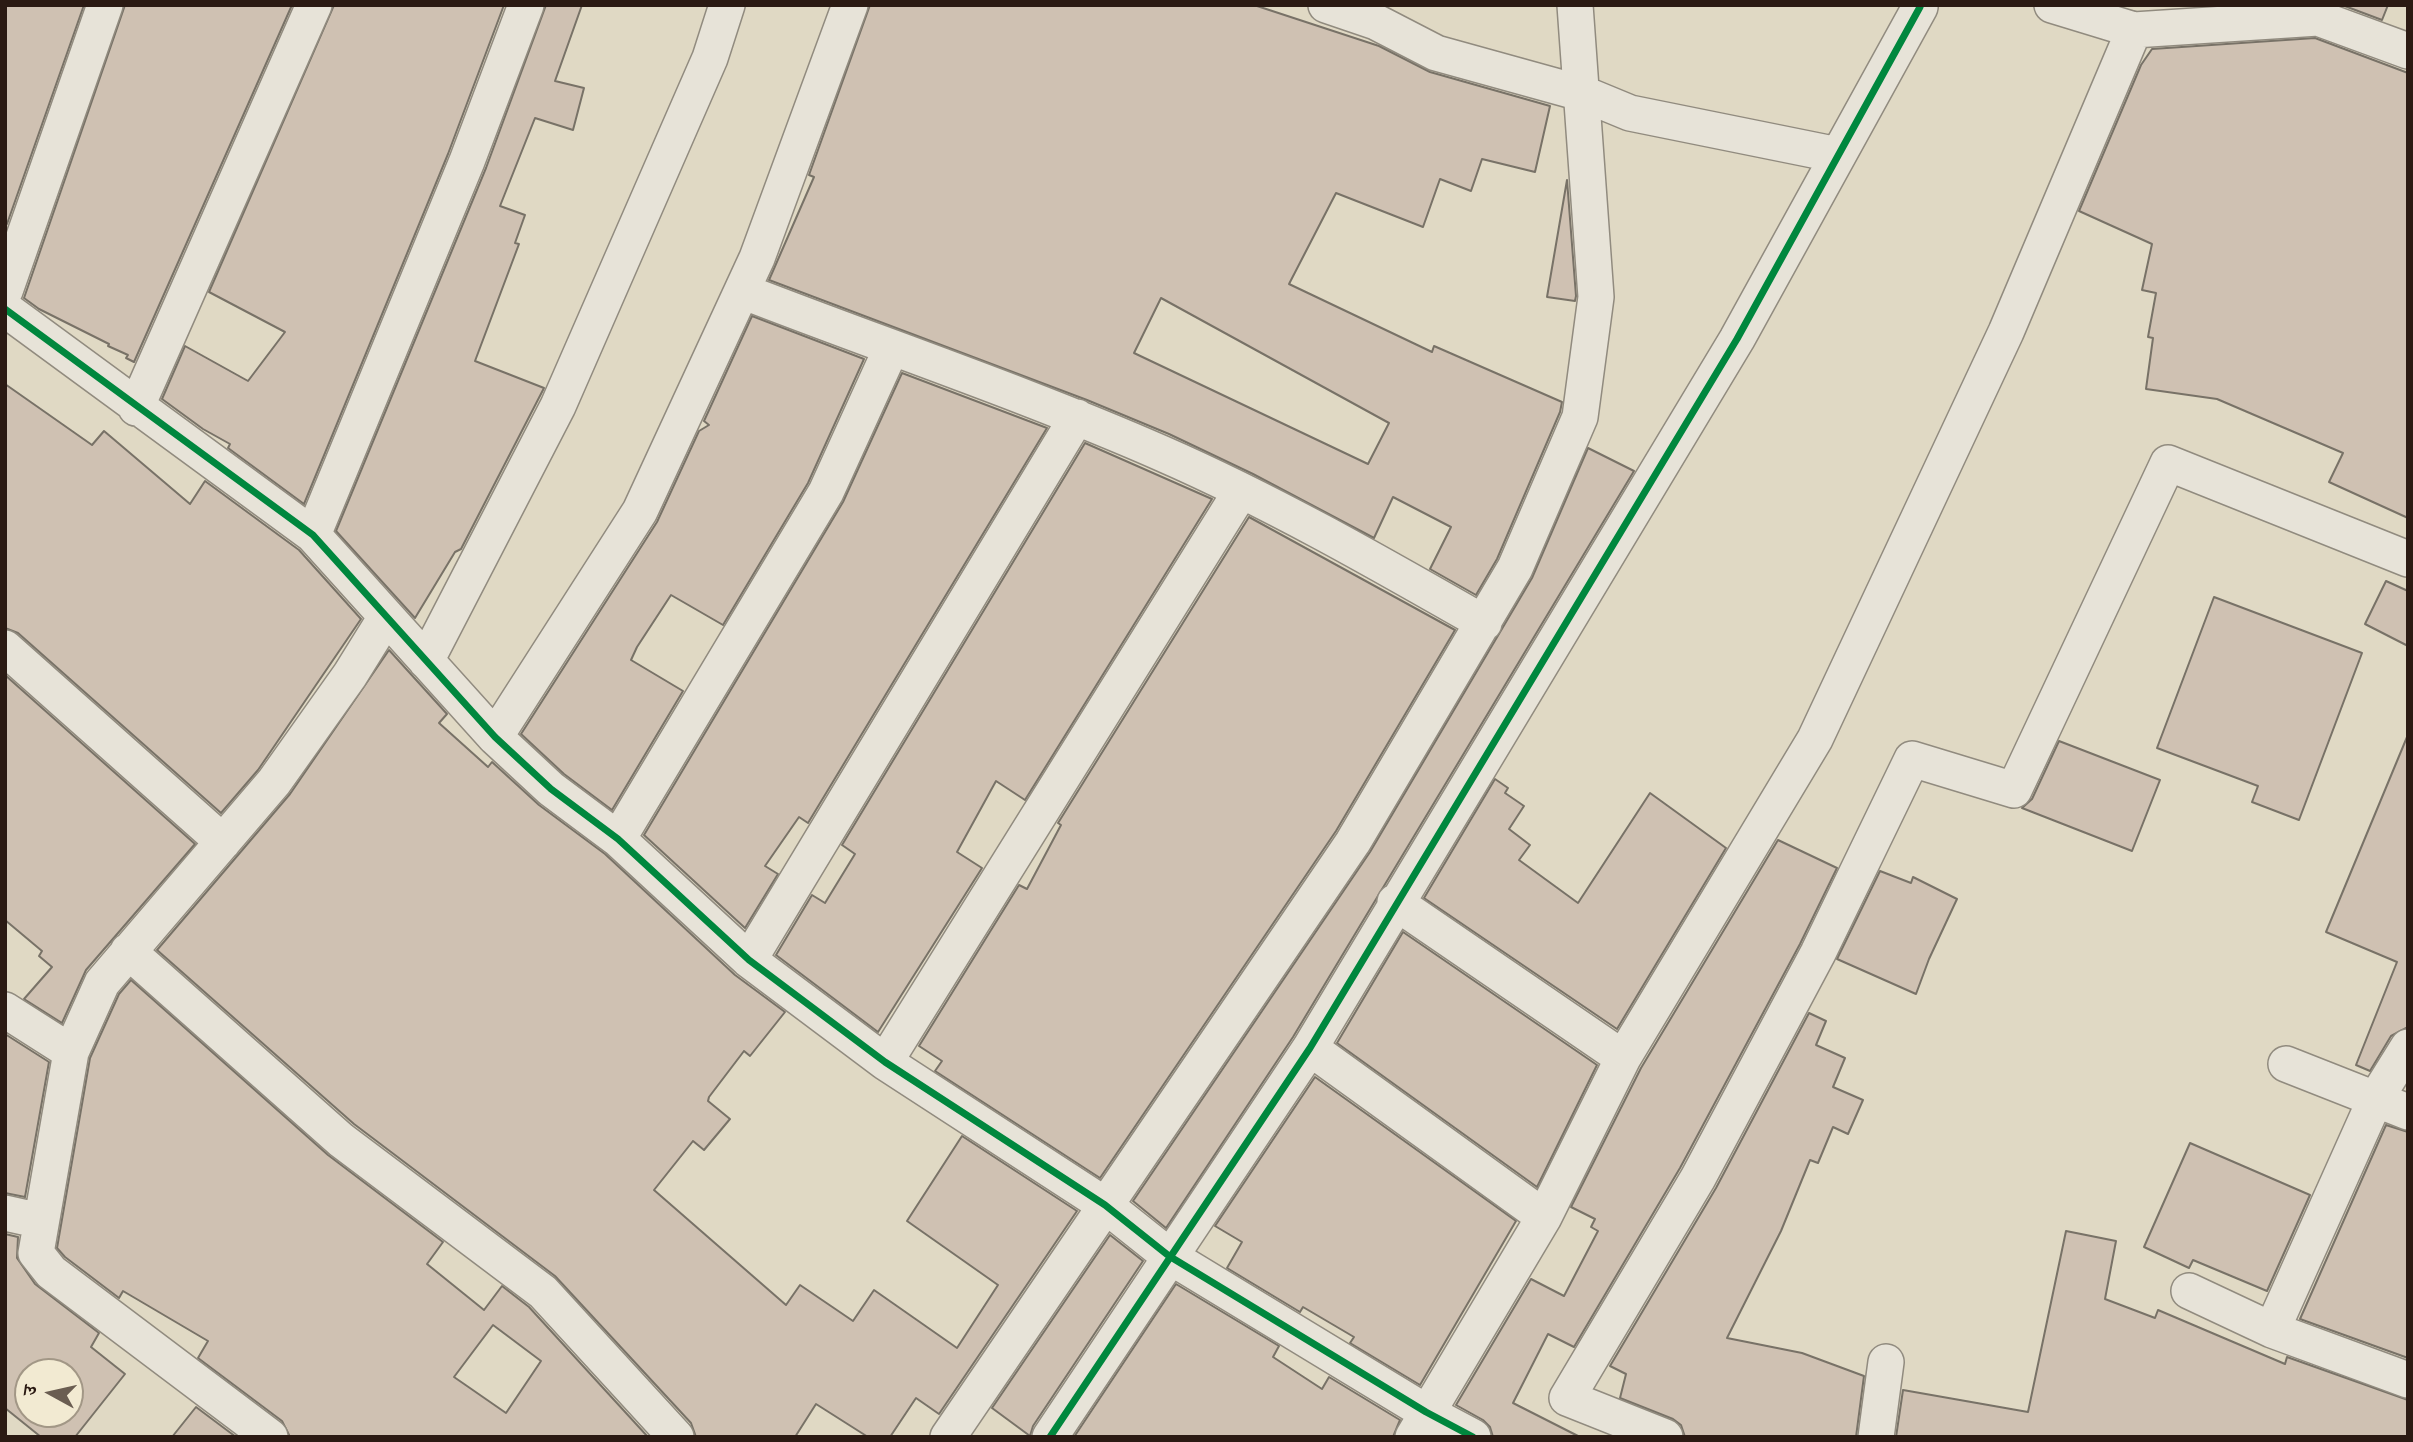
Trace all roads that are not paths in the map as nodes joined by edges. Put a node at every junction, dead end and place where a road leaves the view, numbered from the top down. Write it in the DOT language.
graph roads {
  1 [pos="105,5"];
  2 [pos="314,5"];
  3 [pos="526,5"];
  4 [pos="727,5"];
  5 [pos="850,5"];
  6 [pos="1326,5"];
  7 [pos="1575,5"];
  8 [pos="2052,5"];
  9 [pos="1920,8"];
  10 [pos="2311,12"];
  11 [pos="2134,30"];
  12 [pos="2408,51"];
  13 [pos="1584,94"];
  14 [pos="1838,155"];
  15 [pos="5,290"];
  16 [pos="742,291"];
  17 [pos="5,309"];
  18 [pos="891,349"];
  19 [pos="136,408"];
  20 [pos="1077,417"];
  21 [pos="1241,491"];
  22 [pos="313,535"];
  23 [pos="2408,559"];
  24 [pos="386,617"];
  25 [pos="1484,623"];
  26 [pos="5,648"];
  27 [pos="426,660"];
  28 [pos="495,737"];
  29 [pos="618,839"];
  30 [pos="223,842"];
  31 [pos="1395,902"];
  32 [pos="128,951"];
  33 [pos="749,960"];
  34 [pos="5,1010"];
  35 [pos="2408,1047"];
  36 [pos="1310,1048"];
  37 [pos="72,1052"];
  38 [pos="1623,1058"];
  39 [pos="884,1062"];
  40 [pos="2286,1064"];
  41 [pos="2375,1100"];
  42 [pos="2408,1112"];
  43 [pos="1105,1205"];
  44 [pos="5,1213"];
  45 [pos="1544,1217"];
  46 [pos="41,1221"];
  47 [pos="1169,1256"];
  48 [pos="2189,1291"];
  49 [pos="2272,1330"];
  50 [pos="1886,1362"];
  51 [pos="2408,1380"];
  52 [pos="1419,1424"];
  53 [pos="270,1437"];
  54 [pos="676,1437"];
  55 [pos="948,1437"];
  56 [pos="1050,1437"];
  57 [pos="1473,1437"];
  58 [pos="1665,1437"];
  59 [pos="1876,1437"];
  1 -- 15 [label="street"];
  2 -- 19 [label="street"];
  3 -- 22 [label="street"];
  4 -- 27 [label="street"];
  5 -- 16 [label="street"];
  6 -- 13 [label="street"];
  7 -- 13 [label="street"];
  8 -- 11 [label="street"];
  9 -- 14 [label="street"];
  10 -- 11 [label="street"];
  10 -- 12 [label="street"];
  11 -- 38 [label="street"];
  13 -- 14 [label="street"];
  13 -- 25 [label="street"];
  14 -- 31 [label="street"];
  16 -- 18 [label="street"];
  16 -- 28 [label="street"];
  17 -- 19 [label="street"];
  18 -- 20 [label="street"];
  18 -- 29 [label="street"];
  19 -- 22 [label="street"];
  20 -- 21 [label="street"];
  20 -- 33 [label="street"];
  21 -- 25 [label="street"];
  21 -- 39 [label="street"];
  22 -- 24 [label="street"];
  23 -- 58 [label="street"];
  24 -- 27 [label="street"];
  24 -- 30 [label="street"];
  25 -- 43 [label="street"];
  26 -- 30 [label="street"];
  27 -- 28 [label="street"];
  28 -- 29 [label="street"];
  29 -- 33 [label="street"];
  30 -- 32 [label="street"];
  31 -- 36 [label="street"];
  31 -- 38 [label="street"];
  32 -- 37 [label="street"];
  32 -- 54 [label="street"];
  33 -- 39 [label="street"];
  34 -- 37 [label="street"];
  35 -- 41 [label="street"];
  36 -- 45 [label="street"];
  36 -- 47 [label="street"];
  37 -- 46 [label="street"];
  38 -- 45 [label="street"];
  39 -- 43 [label="street"];
  40 -- 41 [label="street"];
  41 -- 42 [label="street"];
  41 -- 49 [label="street"];
  43 -- 47 [label="street"];
  43 -- 55 [label="street"];
  44 -- 46 [label="street"];
  45 -- 52 [label="street"];
  46 -- 53 [label="street"];
  47 -- 52 [label="street"];
  47 -- 56 [label="street"];
  48 -- 49 [label="street"];
  49 -- 51 [label="street"];
  50 -- 59 [label="street"];
  52 -- 57 [label="street"];
}
